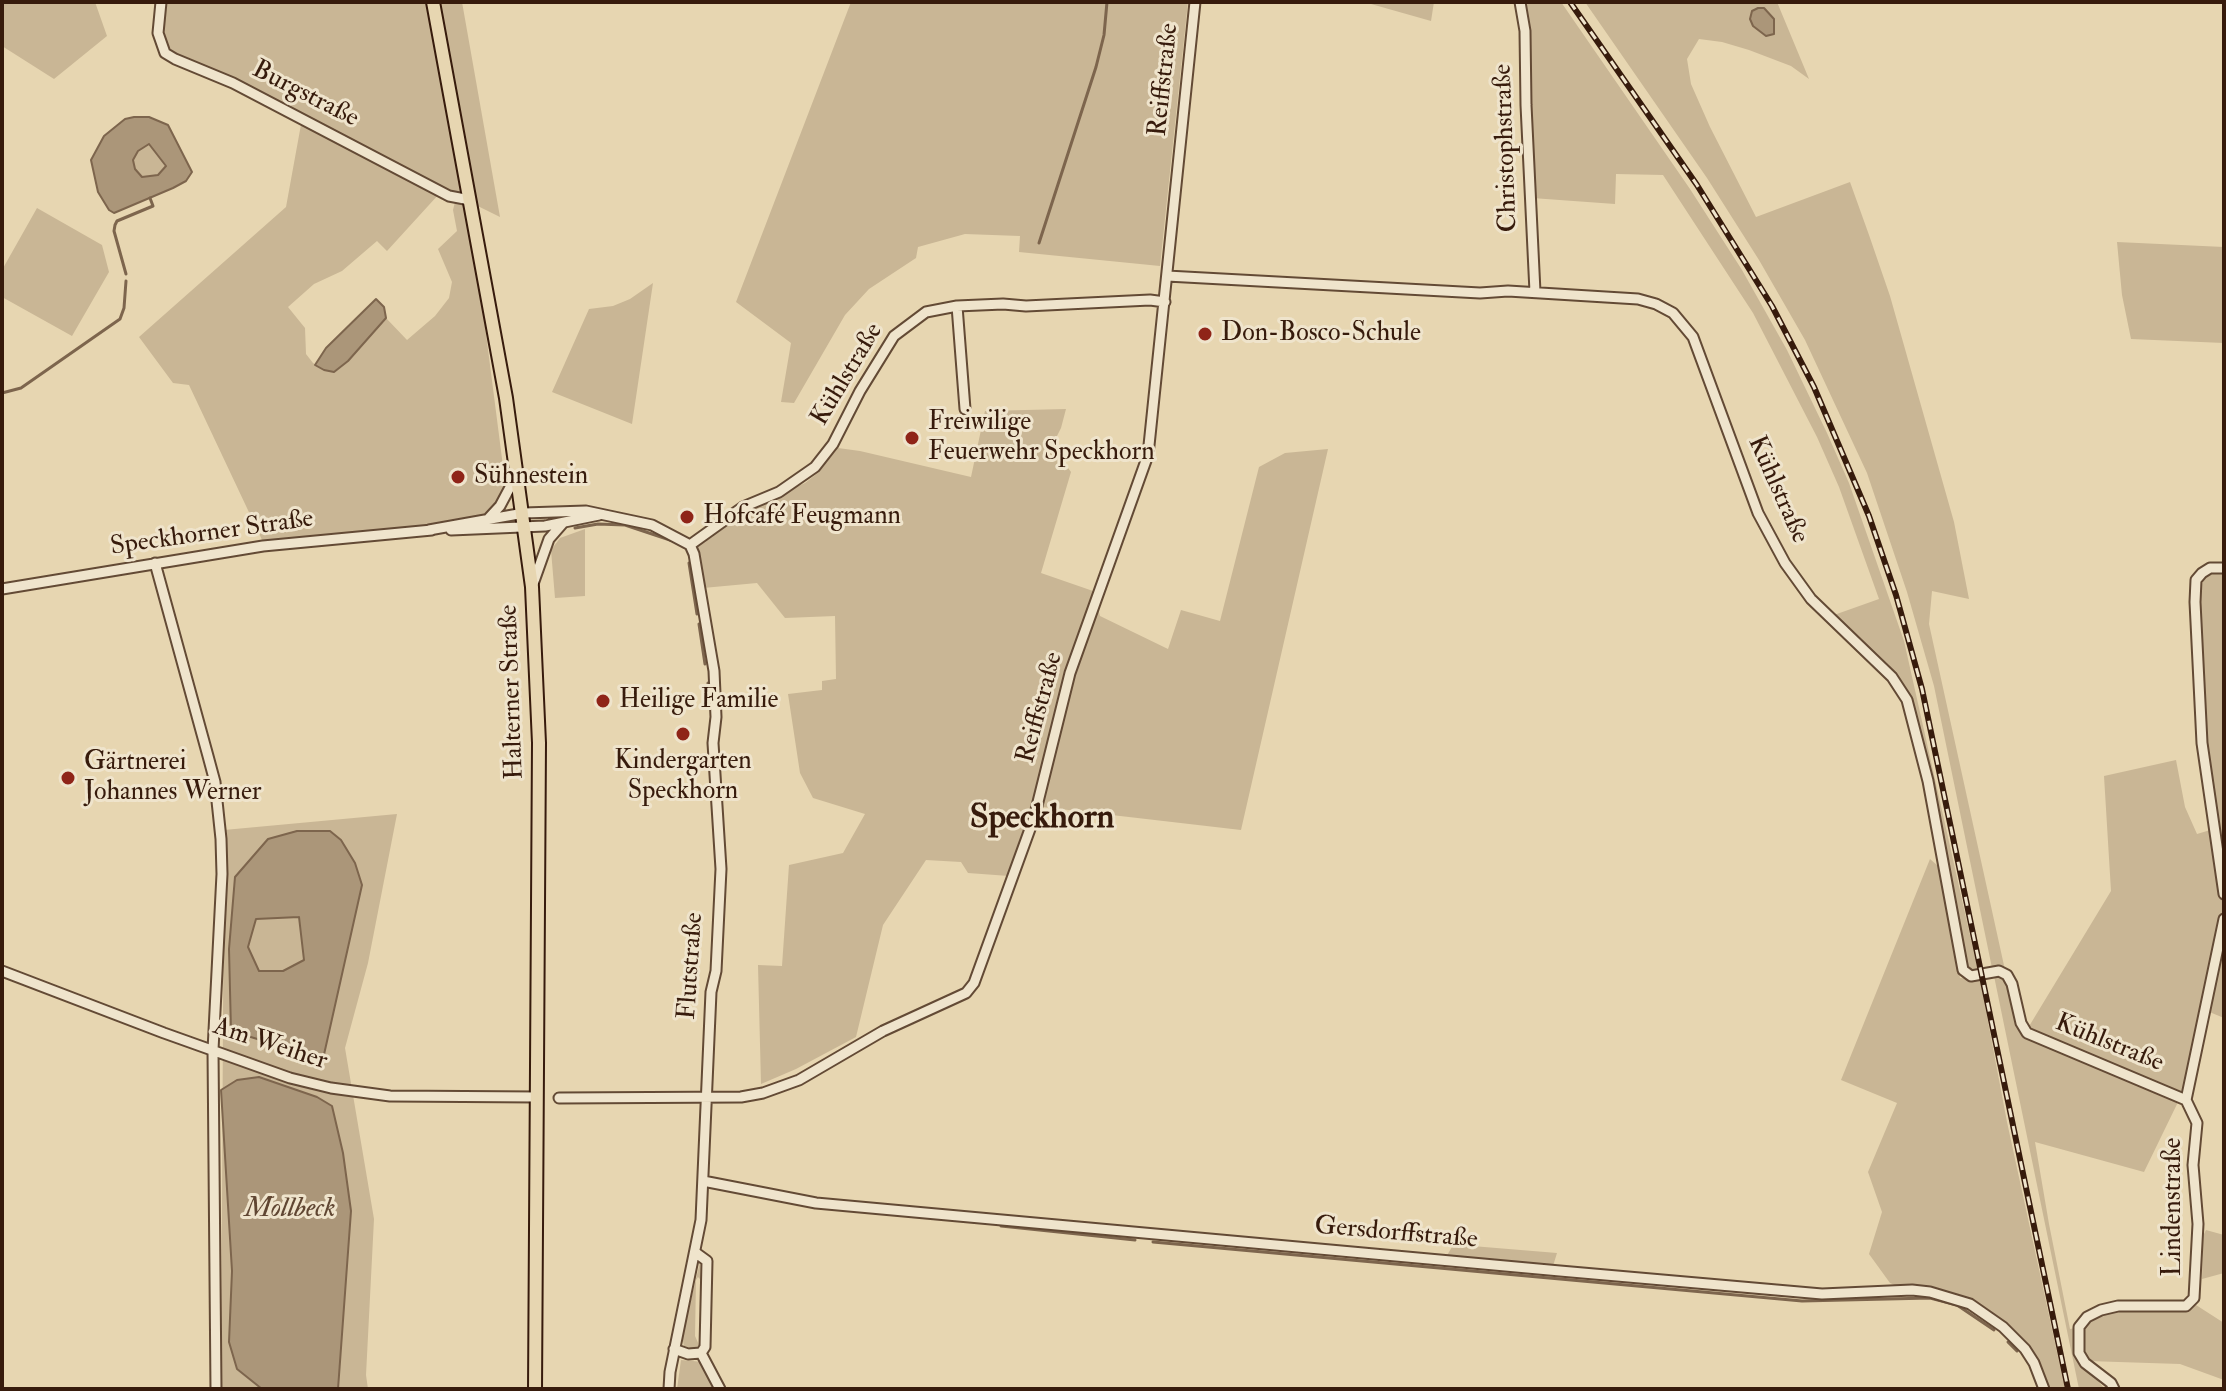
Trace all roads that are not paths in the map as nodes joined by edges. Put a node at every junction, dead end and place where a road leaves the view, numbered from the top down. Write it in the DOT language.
graph roads {
  1 [pos="161,2"];
  2 [pos="433,2"];
  3 [pos="1195,2"];
  4 [pos="1520,2"];
  5 [pos="470,200"];
  6 [pos="1167,276"];
  7 [pos="1535,292"];
  8 [pos="1165,302"];
  9 [pos="957,306"];
  10 [pos="965,409"];
  11 [pos="518,473"];
  12 [pos="524,513"];
  13 [pos="602,514"];
  14 [pos="488,519"];
  15 [pos="563,523"];
  16 [pos="526,527"];
  17 [pos="429,530"];
  18 [pos="690,545"];
  19 [pos="155,563"];
  20 [pos="2224,568"];
  21 [pos="532,587"];
  22 [pos="2,589"];
  23 [pos="2224,894"];
  24 [pos="2224,919"];
  25 [pos="2,971"];
  26 [pos="213,1050"];
  27 [pos="531,1097"];
  28 [pos="706,1097"];
  29 [pos="559,1098"];
  30 [pos="2186,1100"];
  31 [pos="703,1181"];
  32 [pos="696,1253"];
  33 [pos="674,1349"];
  34 [pos="701,1353"];
  35 [pos="216,1389"];
  36 [pos="535,1389"];
  37 [pos="669,1389"];
  38 [pos="720,1389"];
  39 [pos="2044,1389"];
  40 [pos="2114,1389"];
  1 -- 5 [label="street, Burgstraße"];
  2 -- 5 [label="main road, Halterner Straße"];
  3 -- 6 [label="street, Reiffstraße"];
  4 -- 7 [label="street, Christophstraße"];
  5 -- 11 [label="main road, Halterner Straße"];
  6 -- 7 [label="street, Kühlstraße"];
  6 -- 8 [label="street, Reiffstraße"];
  7 -- 30 [label="street, Kühlstraße"];
  8 -- 9 [label="street, Kühlstraße"];
  8 -- 28 [label="street, Reiffstraße"];
  9 -- 10 [label="street"];
  9 -- 18 [label="street, Kühlstraße"];
  11 -- 12 [label="main road, Halterner Straße"];
  11 -- 14 [label="street"];
  12 -- 13 [label="street"];
  12 -- 14 [label="street, Speckhorner Straße"];
  12 -- 16 [label="main road, Halterner Straße"];
  13 -- 15 [label="street"];
  13 -- 18 [label="street"];
  14 -- 17 [label="street, Speckhorner Straße"];
  15 -- 16 [label="street"];
  15 -- 21 [label="street"];
  16 -- 17 [label="street, Speckhorner Straße"];
  16 -- 21 [label="main road, Halterner Straße"];
  17 -- 19 [label="street, Speckhorner Straße"];
  18 -- 28 [label="street, Flutstraße"];
  19 -- 22 [label="street, Speckhorner Straße"];
  19 -- 26 [label="street"];
  20 -- 23 [label="street"];
  21 -- 27 [label="main road, Halterner Straße"];
  24 -- 30 [label="street, Lindenstraße"];
  25 -- 26 [label="street, Am Weiher"];
  26 -- 27 [label="street, Am Weiher"];
  26 -- 35 [label="street"];
  27 -- 36 [label="main road, Halterner Straße"];
  28 -- 29 [label="street, Reiffstraße"];
  28 -- 31 [label="street, Flutstraße"];
  30 -- 40 [label="street, Lindenstraße"];
  31 -- 32 [label="street, Flutstraße"];
  31 -- 39 [label="street, Gersdorffstraße"];
  32 -- 33 [label="street, Flutstraße"];
  32 -- 34 [label="street"];
  33 -- 34 [label="street"];
  33 -- 37 [label="street, Flutstraße"];
  34 -- 38 [label="street"];
}
